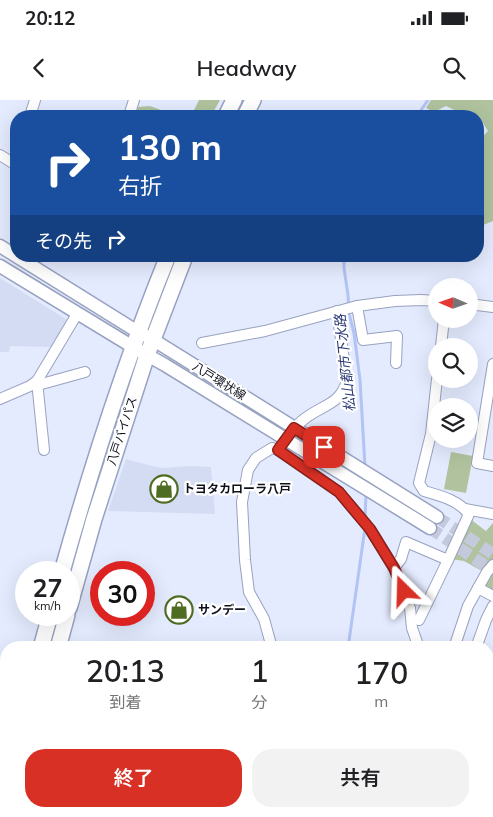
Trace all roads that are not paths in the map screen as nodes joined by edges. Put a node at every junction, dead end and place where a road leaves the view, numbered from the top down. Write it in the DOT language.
graph roads {
  1 [pos="26,262"];
  2 [pos="166,262"];
  3 [pos="183,262"];
  4 [pos="0,266"];
  5 [pos="428,300"];
  6 [pos="478,305"];
  7 [pos="357,306"];
  8 [pos="493,307"];
  9 [pos="337,311"];
  10 [pos="77,314"];
  11 [pos="138,332"];
  12 [pos="152,339"];
  13 [pos="202,343"];
  14 [pos="133,348"];
  15 [pos="147,355"];
  16 [pos="396,363"];
  17 [pos="493,364"];
  18 [pos="85,372"];
  19 [pos="38,383"];
  20 [pos="436,388"];
  21 [pos="0,399"];
  22 [pos="294,428"];
  23 [pos="286,439"];
  24 [pos="44,450"];
  25 [pos="278,450"];
  26 [pos="493,466"];
  27 [pos="465,509"];
  28 [pos="493,514"];
  29 [pos="437,517"];
  30 [pos="430,528"];
  31 [pos="448,560"];
  32 [pos="65,561"];
  33 [pos="493,565"];
  34 [pos="394,568"];
  35 [pos="80,569"];
  36 [pos="478,588"];
  37 [pos="493,596"];
  38 [pos="493,606"];
  39 [pos="419,620"];
  40 [pos="47,626"];
  41 [pos="64,626"];
  42 [pos="43,641"];
  43 [pos="60,641"];
  44 [pos="270,641"];
  45 [pos="417,641"];
  46 [pos="456,641"];
  47 [pos="478,641"];
  1 -- 11 [label="main road, 八戸環状線"];
  2 -- 11 [label="highway, 八戸バイパス"];
  3 -- 12 [label="highway, 八戸バイパス"];
  4 -- 10 [label="main road, 八戸環状線"];
  5 -- 7 [label="street"];
  6 -- 8 [label="street"];
  7 -- 9 [label="street"];
  7 -- 16 [label="street"];
  9 -- 13 [label="street"];
  9 -- 22 [label="street"];
  10 -- 14 [label="main road, 八戸環状線"];
  10 -- 19 [label="street"];
  11 -- 12 [label="main road, 八戸環状線"];
  11 -- 14 [label="highway, 八戸バイパス"];
  12 -- 15 [label="highway, 八戸バイパス"];
  12 -- 22 [label="main road, 八戸環状線"];
  14 -- 15 [label="main road, 八戸環状線"];
  14 -- 32 [label="highway, 八戸バイパス"];
  15 -- 23 [label="main road, 八戸環状線"];
  15 -- 35 [label="highway, 八戸バイパス"];
  17 -- 26 [label="street"];
  18 -- 19 [label="street"];
  19 -- 21 [label="street"];
  19 -- 24 [label="street"];
  20 -- 27 [label="street"];
  22 -- 23 [label="street"];
  22 -- 29 [label="main road, 八戸環状線"];
  23 -- 25 [label="street"];
  23 -- 30 [label="main road, 八戸環状線"];
  25 -- 34 [label="street"];
  25 -- 44 [label="street"];
  27 -- 28 [label="street"];
  27 -- 31 [label="street"];
  31 -- 34 [label="street"];
  31 -- 39 [label="street"];
  33 -- 36 [label="street"];
  34 -- 45 [label="street"];
  36 -- 37 [label="street"];
  36 -- 46 [label="street"];
  38 -- 47 [label="street"];
  40 -- 42 [label="highway"];
  41 -- 43 [label="highway"];
}
